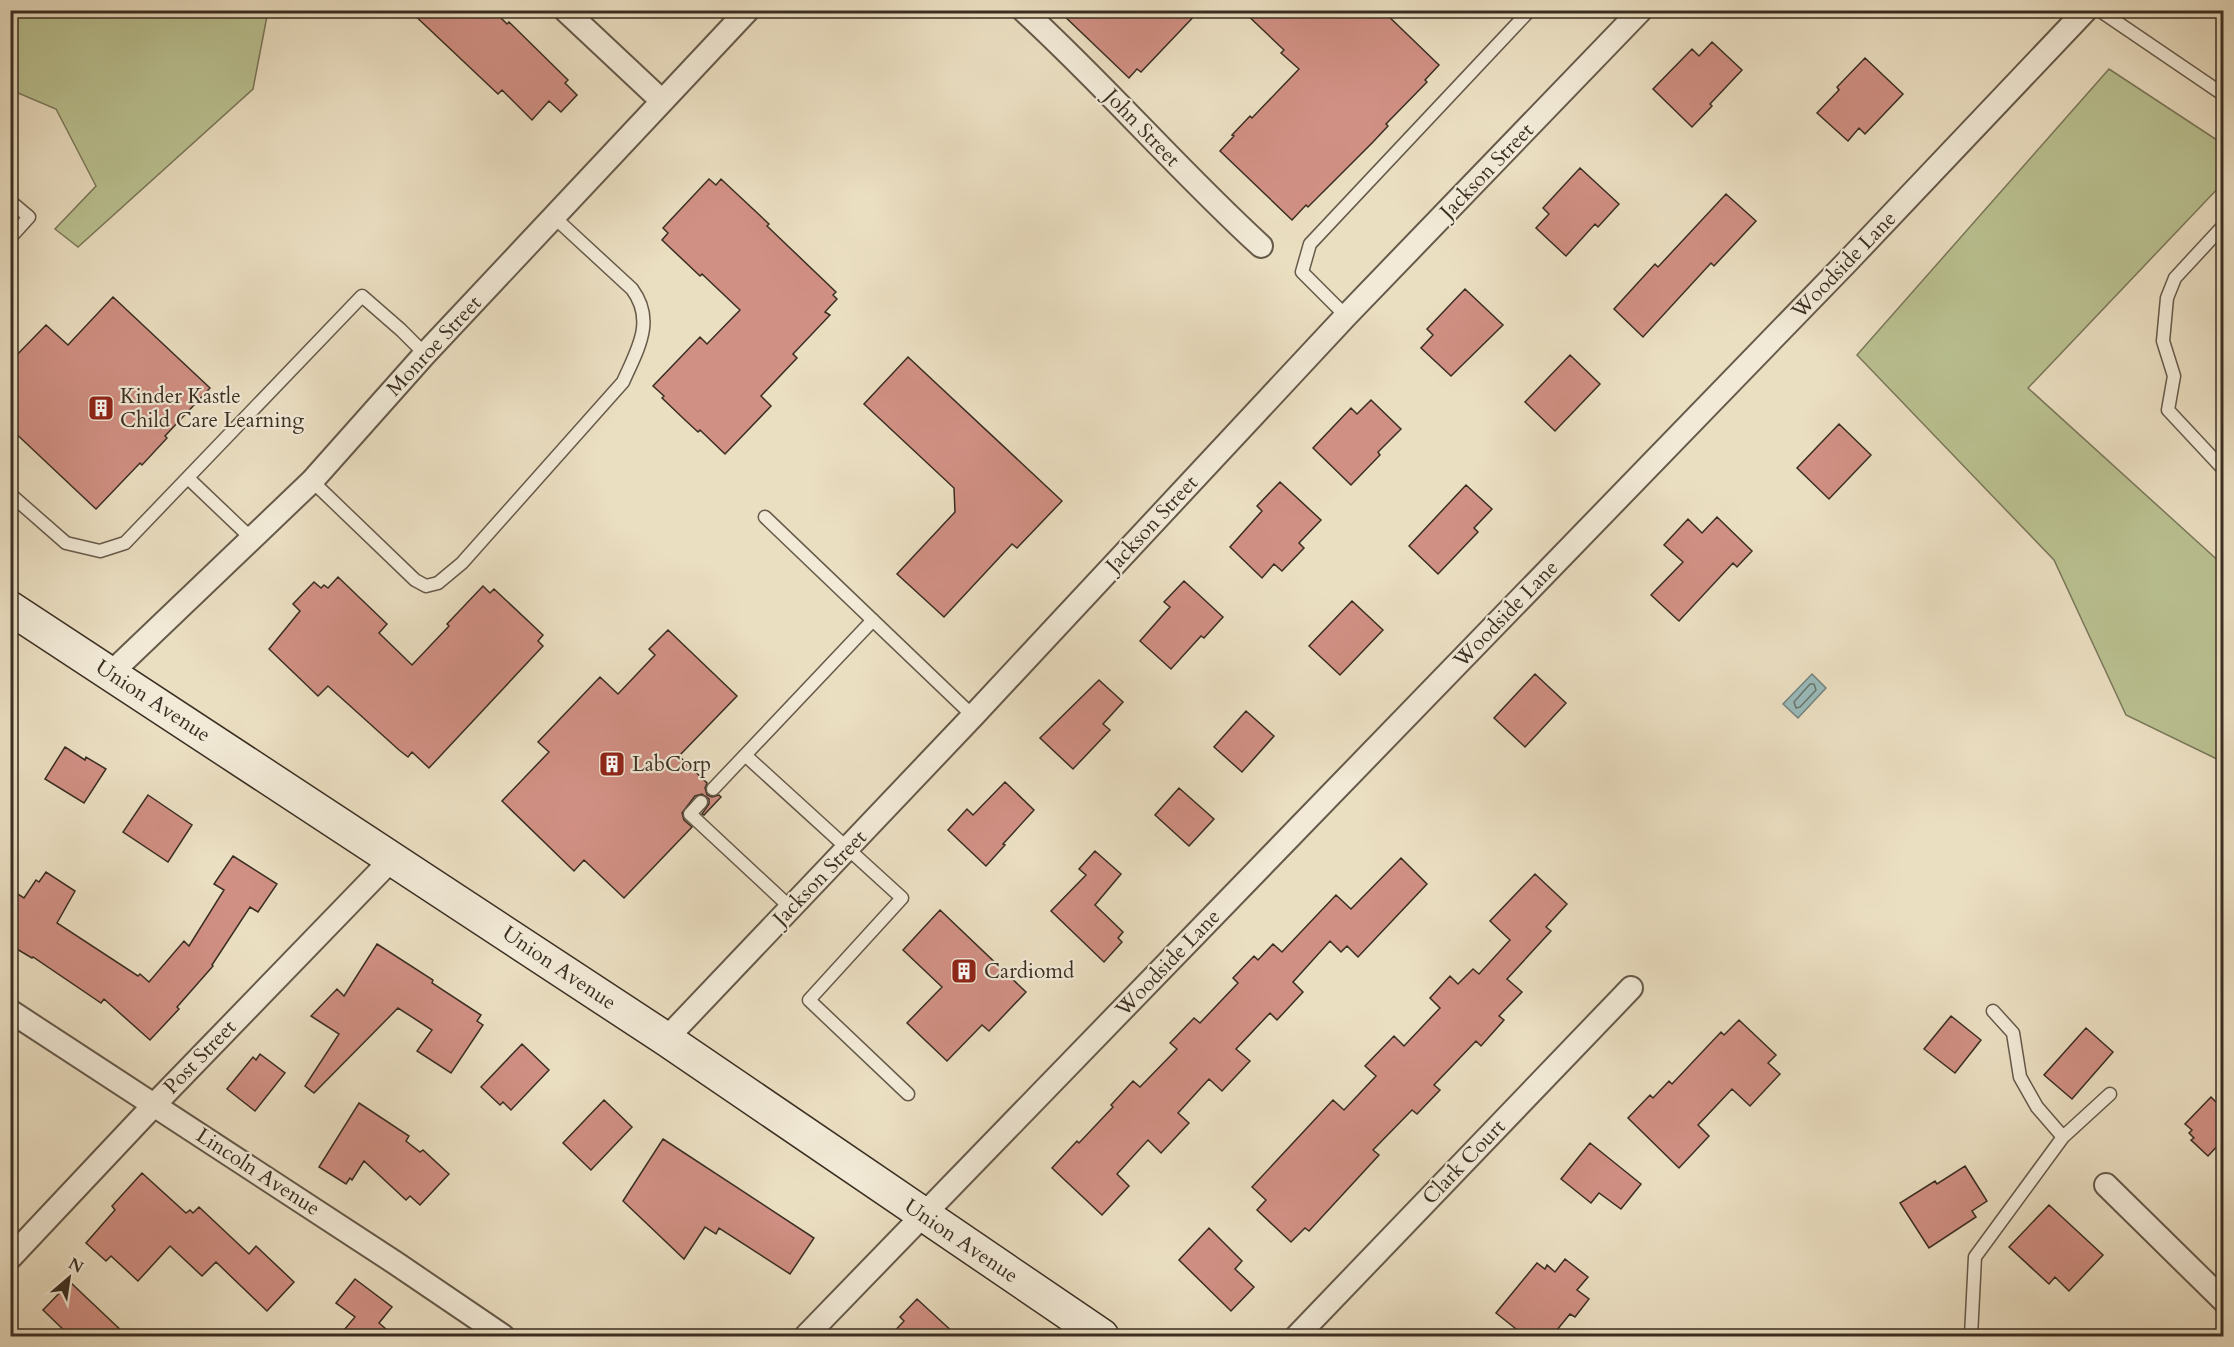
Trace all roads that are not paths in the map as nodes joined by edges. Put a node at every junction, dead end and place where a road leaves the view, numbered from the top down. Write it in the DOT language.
graph roads {
  1 [pos="565,10"];
  2 [pos="748,10"];
  3 [pos="1023,10"];
  4 [pos="1530,10"];
  5 [pos="1641,10"];
  6 [pos="2086,10"];
  7 [pos="2099,10"];
  8 [pos="2223,95"];
  9 [pos="662,101"];
  10 [pos="10,201"];
  11 [pos="555,218"];
  12 [pos="2223,225"];
  13 [pos="10,238"];
  14 [pos="1261,246"];
  15 [pos="1346,316"];
  16 [pos="424,354"];
  17 [pos="2223,470"];
  18 [pos="188,478"];
  19 [pos="312,482"];
  20 [pos="10,494"];
  21 [pos="765,517"];
  22 [pos="252,539"];
  23 [pos="10,608"];
  24 [pos="873,620"];
  25 [pos="110,674"];
  26 [pos="973,716"];
  27 [pos="746,755"];
  28 [pos="713,789"];
  29 [pos="702,802"];
  30 [pos="848,848"];
  31 [pos="393,858"];
  32 [pos="791,908"];
  33 [pos="1631,988"];
  34 [pos="10,1011"];
  35 [pos="1993,1011"];
  36 [pos="666,1039"];
  37 [pos="908,1094"];
  38 [pos="2110,1094"];
  39 [pos="154,1105"];
  40 [pos="2063,1137"];
  41 [pos="2106,1185"];
  42 [pos="923,1216"];
  43 [pos="10,1258"];
  44 [pos="2223,1301"];
  45 [pos="503,1336"];
  46 [pos="806,1336"];
  47 [pos="1102,1336"];
  48 [pos="1297,1336"];
  49 [pos="1971,1336"];
  1 -- 9 [label="street"];
  2 -- 9 [label="street, Monroe Street"];
  3 -- 14 [label="street, John Street"];
  4 -- 15 [label="lane"];
  5 -- 15 [label="street, Jackson Street"];
  6 -- 42 [label="street, Woodside Lane"];
  7 -- 8 [label="lane"];
  9 -- 11 [label="street, Monroe Street"];
  10 -- 13 [label="lane"];
  11 -- 16 [label="street, Monroe Street"];
  11 -- 19 [label="lane"];
  12 -- 17 [label="lane"];
  15 -- 26 [label="street, Jackson Street"];
  16 -- 18 [label="lane"];
  16 -- 19 [label="street, Monroe Street"];
  18 -- 20 [label="lane"];
  18 -- 22 [label="lane"];
  19 -- 22 [label="street, Monroe Street"];
  21 -- 24 [label="lane"];
  22 -- 25 [label="street, Monroe Street"];
  23 -- 25 [label="street, Union Avenue"];
  24 -- 26 [label="lane"];
  24 -- 27 [label="lane"];
  25 -- 31 [label="street, Union Avenue"];
  26 -- 30 [label="street, Jackson Street"];
  27 -- 28 [label="lane"];
  27 -- 30 [label="lane"];
  29 -- 32 [label="lane"];
  30 -- 32 [label="street, Jackson Street"];
  30 -- 37 [label="lane"];
  31 -- 36 [label="street, Union Avenue"];
  31 -- 39 [label="street, Post Street"];
  32 -- 36 [label="street, Jackson Street"];
  33 -- 48 [label="street, Clark Court"];
  34 -- 39 [label="street, Lincoln Avenue"];
  35 -- 40 [label="lane"];
  36 -- 42 [label="street, Union Avenue"];
  38 -- 40 [label="lane"];
  39 -- 43 [label="street, Post Street"];
  39 -- 45 [label="street, Lincoln Avenue"];
  40 -- 49 [label="lane"];
  41 -- 44 [label="street"];
  42 -- 46 [label="street, Woodside Lane"];
  42 -- 47 [label="street, Union Avenue"];
}
